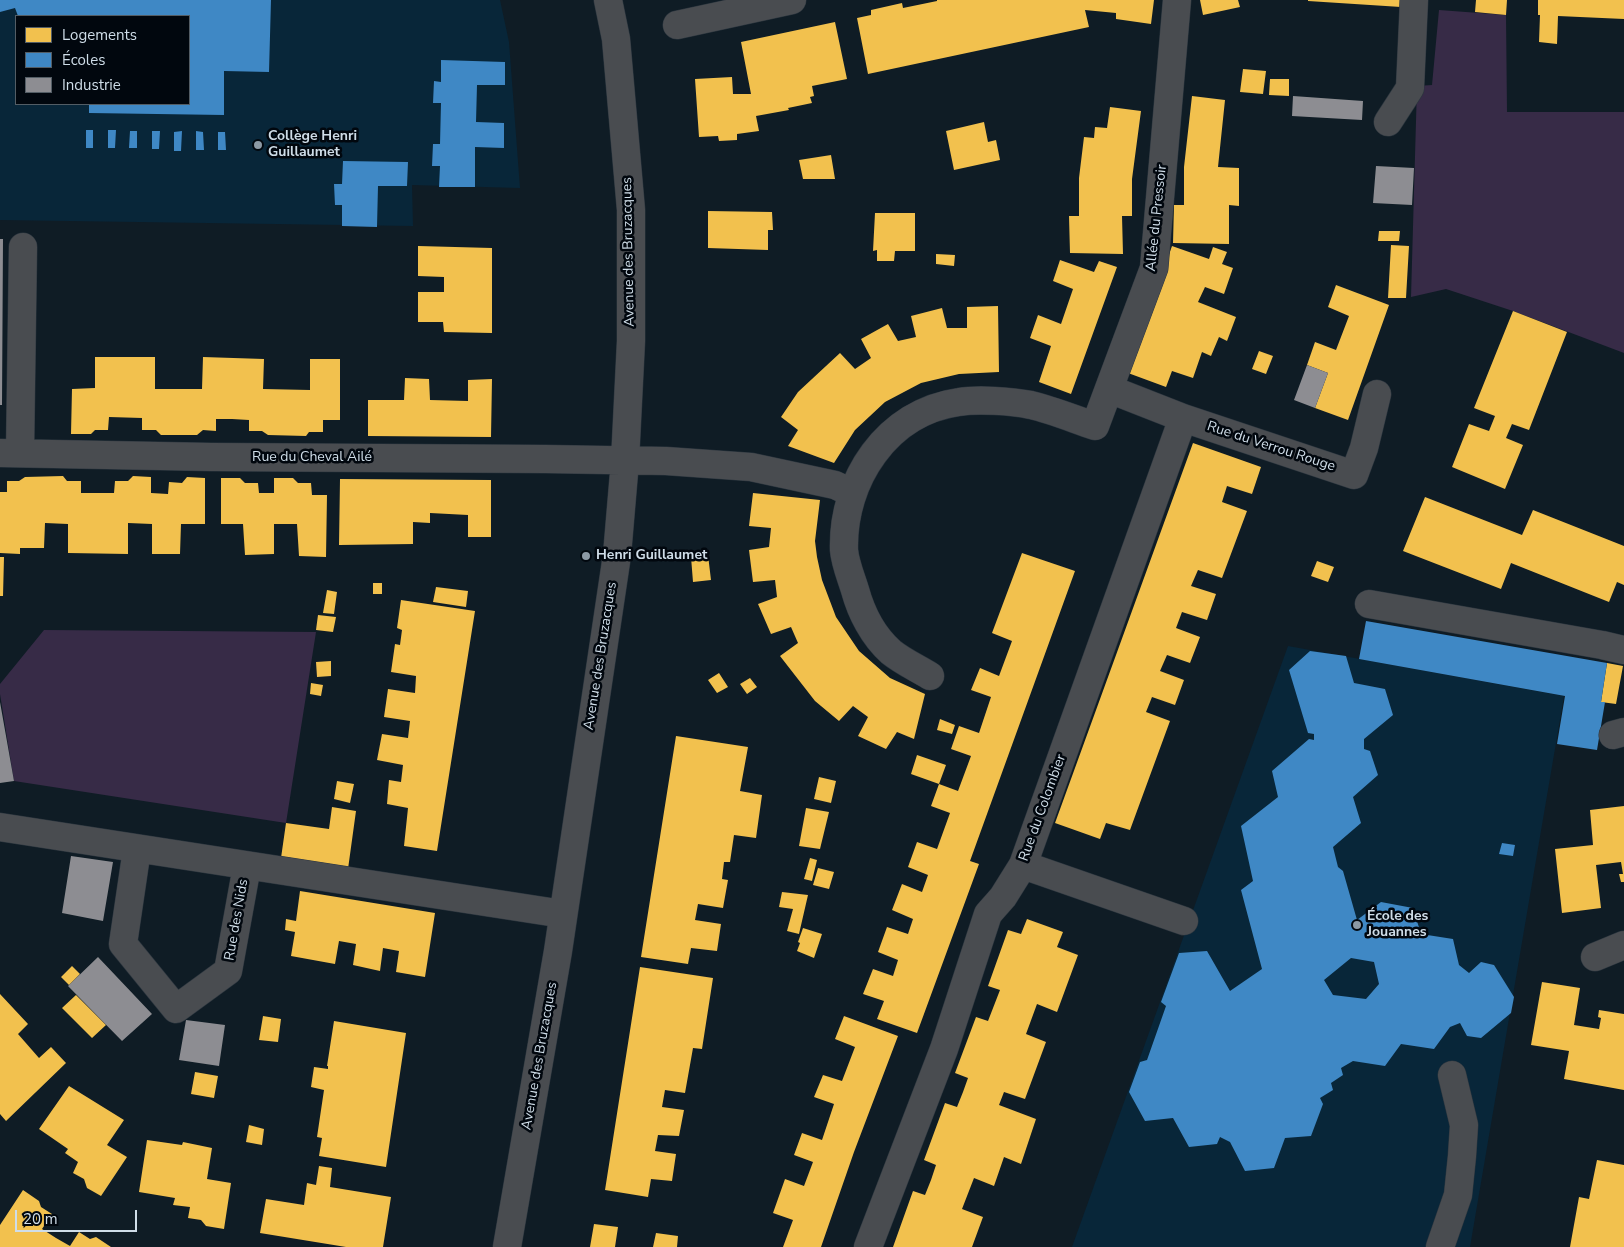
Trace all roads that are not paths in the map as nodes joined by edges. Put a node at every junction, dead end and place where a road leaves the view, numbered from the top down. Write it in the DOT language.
graph roads {
  1 [pos="608,0"];
  2 [pos="792,0"];
  3 [pos="1177,0"];
  4 [pos="1414,0"];
  5 [pos="677,25"];
  6 [pos="1388,122"];
  7 [pos="23,247"];
  8 [pos="1109,389"];
  9 [pos="1377,394"];
  10 [pos="1183,418"];
  11 [pos="10,453"];
  12 [pos="625,461"];
  13 [pos="852,493"];
  14 [pos="1369,604"];
  15 [pos="1624,650"];
  16 [pos="930,676"];
  17 [pos="0,827"];
  18 [pos="137,849"];
  19 [pos="1023,865"];
  20 [pos="247,866"];
  21 [pos="563,914"];
  22 [pos="1184,921"];
  23 [pos="1624,945"];
  24 [pos="1595,957"];
  25 [pos="1452,1075"];
  26 [pos="508,1247"];
  27 [pos="868,1247"];
  28 [pos="1440,1247"];
  1 -- 12 [label="street, Avenue des Bruzacques"];
  2 -- 5 [label="street"];
  3 -- 8 [label="street, Allée du Pressoir"];
  4 -- 6 [label="street"];
  7 -- 11 [label="street"];
  8 -- 10 [label="street, Rue du Verrou Rouge"];
  8 -- 13 [label="street, Allée du Pressoir"];
  9 -- 10 [label="street, Rue du Verrou Rouge"];
  10 -- 19 [label="street, Rue du Colombier"];
  11 -- 12 [label="street, Rue du Cheval Ailé"];
  12 -- 13 [label="street, Rue du Cheval Ailé"];
  12 -- 21 [label="street, Avenue des Bruzacques"];
  13 -- 16 [label="street"];
  14 -- 15 [label="street"];
  17 -- 18 [label="street, Rue des Nids"];
  18 -- 20 [label="street, Rue des Nids"];
  18 -- 20 [label="street, Rue des Nids"];
  19 -- 22 [label="street"];
  19 -- 27 [label="street, Rue du Colombier"];
  20 -- 21 [label="street, Rue des Nids"];
  21 -- 26 [label="street, Avenue des Bruzacques"];
  23 -- 24 [label="street"];
  25 -- 28 [label="street"];
}
